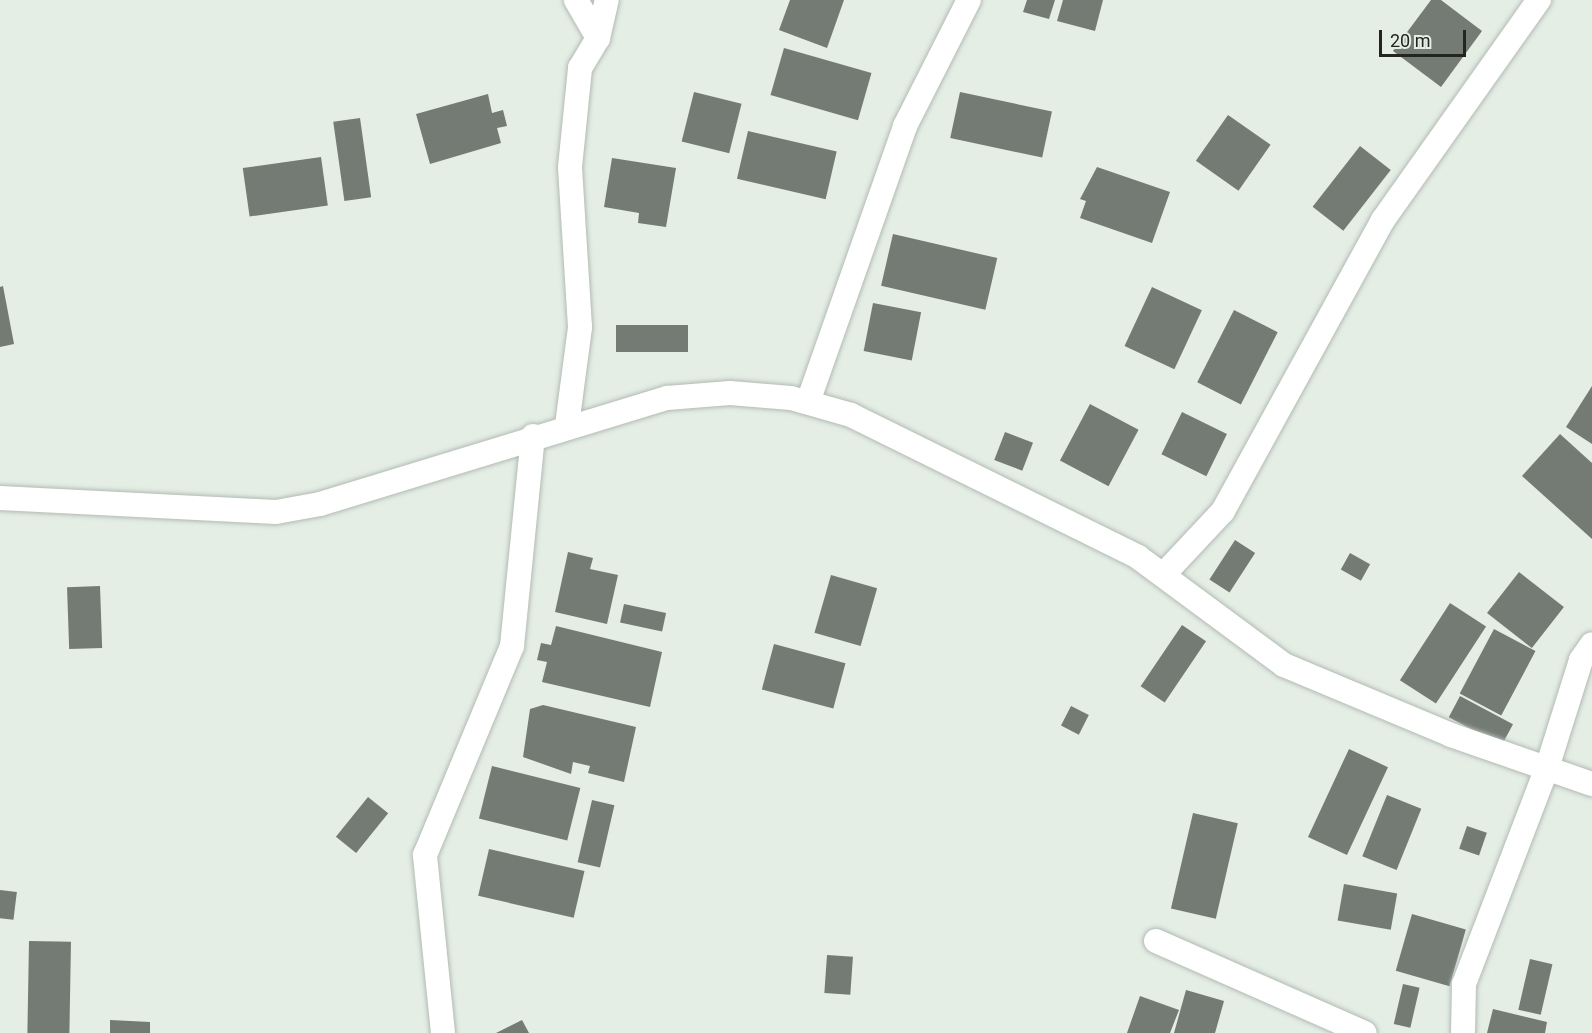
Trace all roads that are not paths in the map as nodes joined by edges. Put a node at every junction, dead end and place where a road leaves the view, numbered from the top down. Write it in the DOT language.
graph roads {
  1 [pos="576,0"];
  2 [pos="607,0"];
  3 [pos="969,0"];
  4 [pos="1539,0"];
  5 [pos="598,38"];
  6 [pos="808,402"];
  7 [pos="567,425"];
  8 [pos="533,436"];
  9 [pos="0,498"];
  10 [pos="1165,573"];
  11 [pos="1592,644"];
  12 [pos="1547,768"];
  13 [pos="1592,784"];
  14 [pos="1156,941"];
  15 [pos="443,1033"];
  16 [pos="1365,1033"];
  17 [pos="1463,1033"];
  1 -- 5 [label="street"];
  2 -- 5 [label="street"];
  3 -- 6 [label="street"];
  4 -- 10 [label="street"];
  5 -- 7 [label="street"];
  6 -- 7 [label="street"];
  6 -- 10 [label="street"];
  7 -- 8 [label="street"];
  8 -- 9 [label="street"];
  8 -- 15 [label="street"];
  10 -- 12 [label="street"];
  11 -- 12 [label="street"];
  12 -- 13 [label="street"];
  12 -- 17 [label="street"];
  14 -- 16 [label="street"];
}
